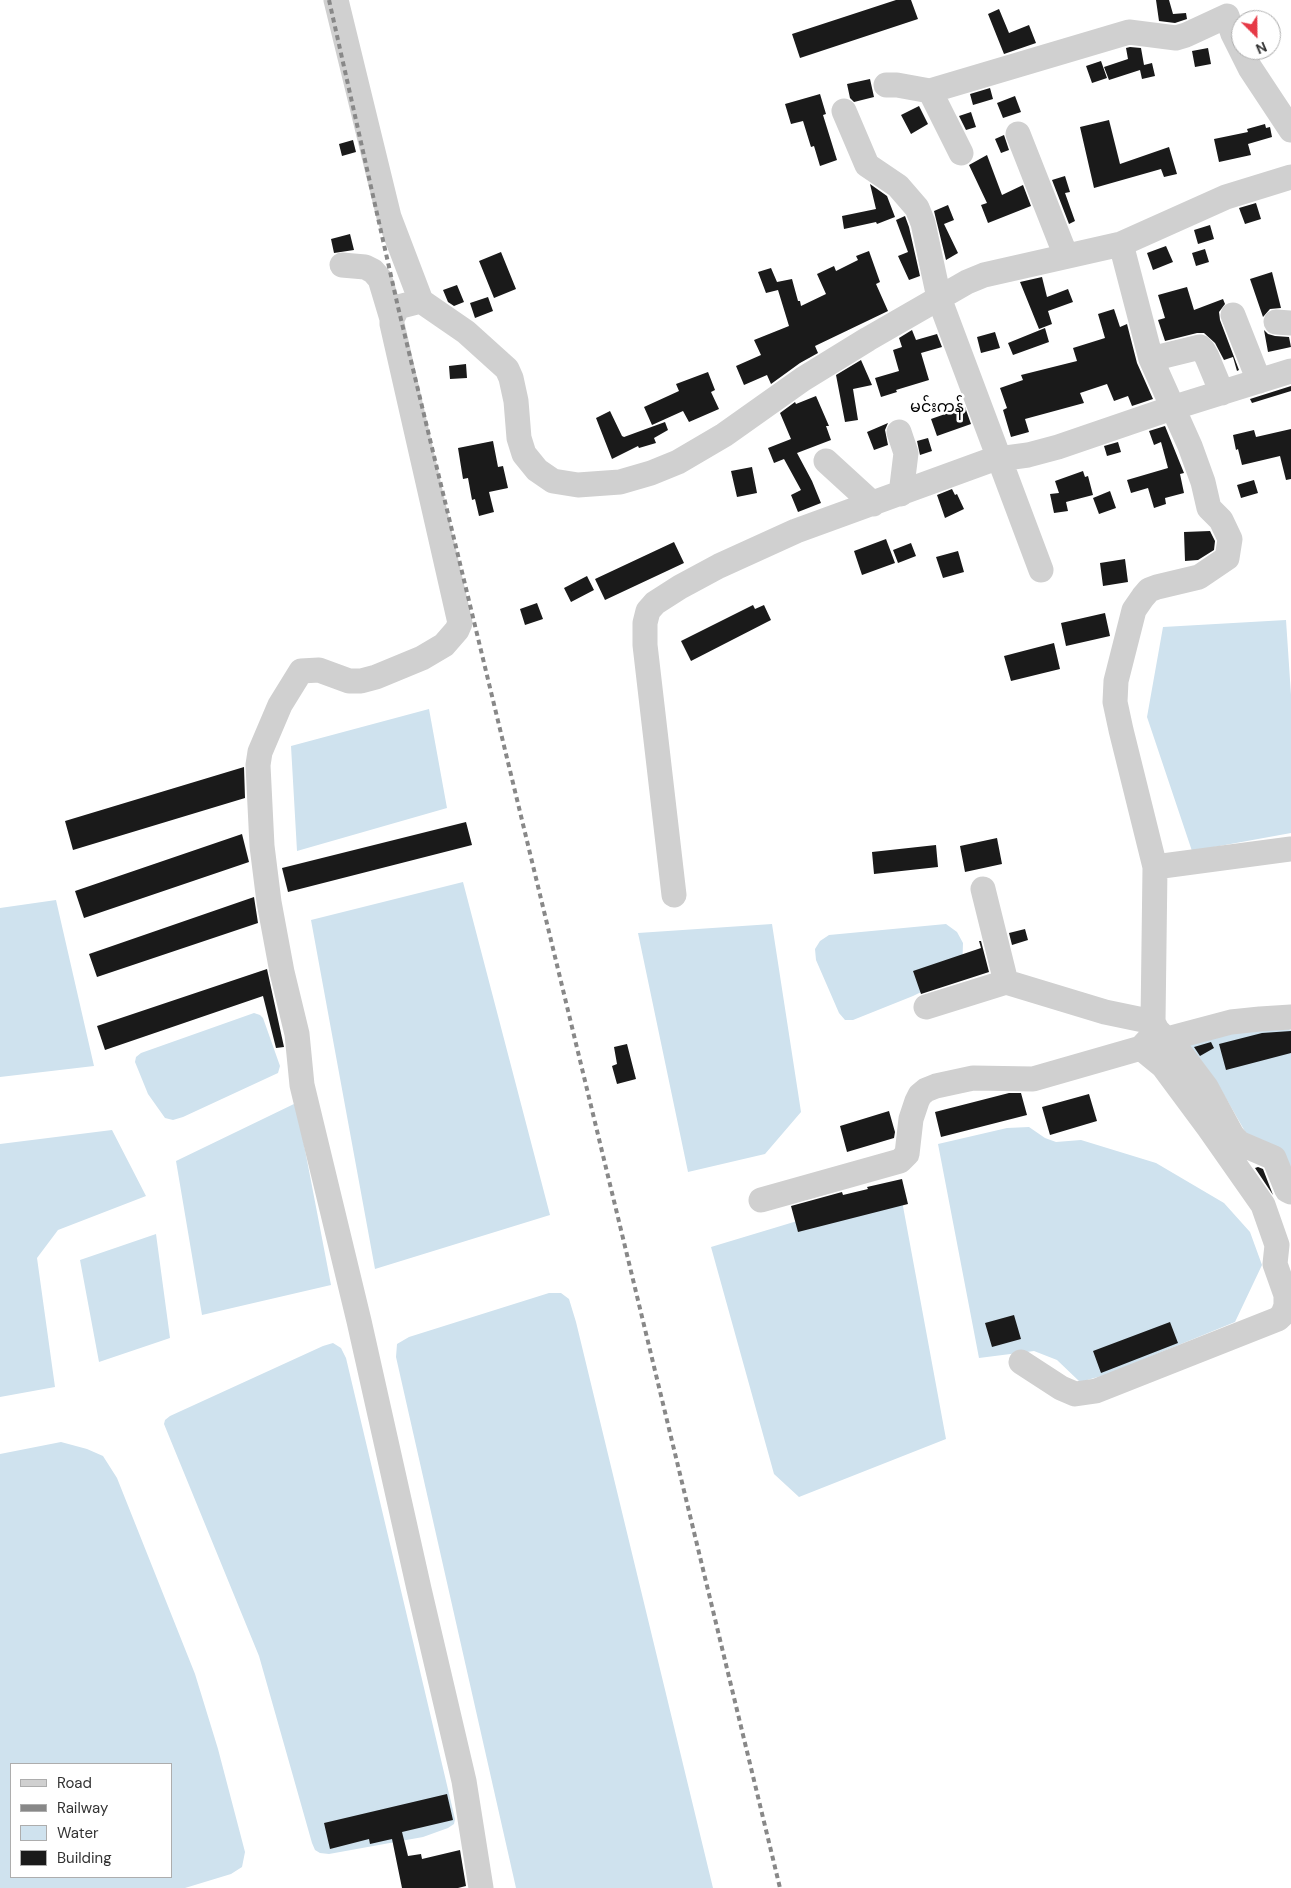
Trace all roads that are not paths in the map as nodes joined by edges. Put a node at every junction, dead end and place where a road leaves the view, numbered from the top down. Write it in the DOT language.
graph roads {
  1 [pos="336,0"];
  2 [pos="1225,8"];
  3 [pos="886,85"];
  4 [pos="930,90"];
  5 [pos="844,111"];
  6 [pos="1291,130"];
  7 [pos="1018,134"];
  8 [pos="961,153"];
  9 [pos="1291,177"];
  10 [pos="1121,244"];
  11 [pos="1066,256"];
  12 [pos="342,265"];
  13 [pos="939,298"];
  14 [pos="421,301"];
  15 [pos="1233,314"];
  16 [pos="392,319"];
  17 [pos="1151,359"];
  18 [pos="1291,371"];
  19 [pos="1259,381"];
  20 [pos="1222,393"];
  21 [pos="1172,408"];
  22 [pos="899,432"];
  23 [pos="998,458"];
  24 [pos="826,461"];
  25 [pos="900,494"];
  26 [pos="873,504"];
  27 [pos="1041,570"];
  28 [pos="1291,849"];
  29 [pos="1155,867"];
  30 [pos="983,889"];
  31 [pos="674,895"];
  32 [pos="1006,982"];
  33 [pos="926,1007"];
  34 [pos="1291,1017"];
  35 [pos="1154,1035"];
  36 [pos="1291,1192"];
  37 [pos="761,1200"];
  38 [pos="1021,1362"];
  39 [pos="481,1888"];
  1 -- 14 [label="street"];
  2 -- 4 [label="street"];
  2 -- 6 [label="street"];
  3 -- 4 [label="street"];
  4 -- 8 [label="street"];
  5 -- 13 [label="street"];
  7 -- 11 [label="street"];
  9 -- 10 [label="street"];
  10 -- 11 [label="street"];
  10 -- 17 [label="street"];
  11 -- 13 [label="street"];
  12 -- 16 [label="street"];
  13 -- 14 [label="street"];
  13 -- 23 [label="street"];
  14 -- 16 [label="street"];
  15 -- 19 [label="street"];
  16 -- 39 [label="street"];
  17 -- 20 [label="street"];
  17 -- 21 [label="street"];
  18 -- 19 [label="street"];
  19 -- 20 [label="street"];
  20 -- 21 [label="street"];
  21 -- 23 [label="street"];
  21 -- 29 [label="street"];
  22 -- 25 [label="street"];
  23 -- 25 [label="street"];
  23 -- 27 [label="street"];
  24 -- 26 [label="street"];
  25 -- 26 [label="street"];
  26 -- 31 [label="street"];
  28 -- 29 [label="street"];
  29 -- 35 [label="street"];
  30 -- 32 [label="street"];
  32 -- 33 [label="street"];
  32 -- 35 [label="street"];
  34 -- 35 [label="street"];
  35 -- 36 [label="street"];
  35 -- 37 [label="street"];
  35 -- 38 [label="street"];
}
